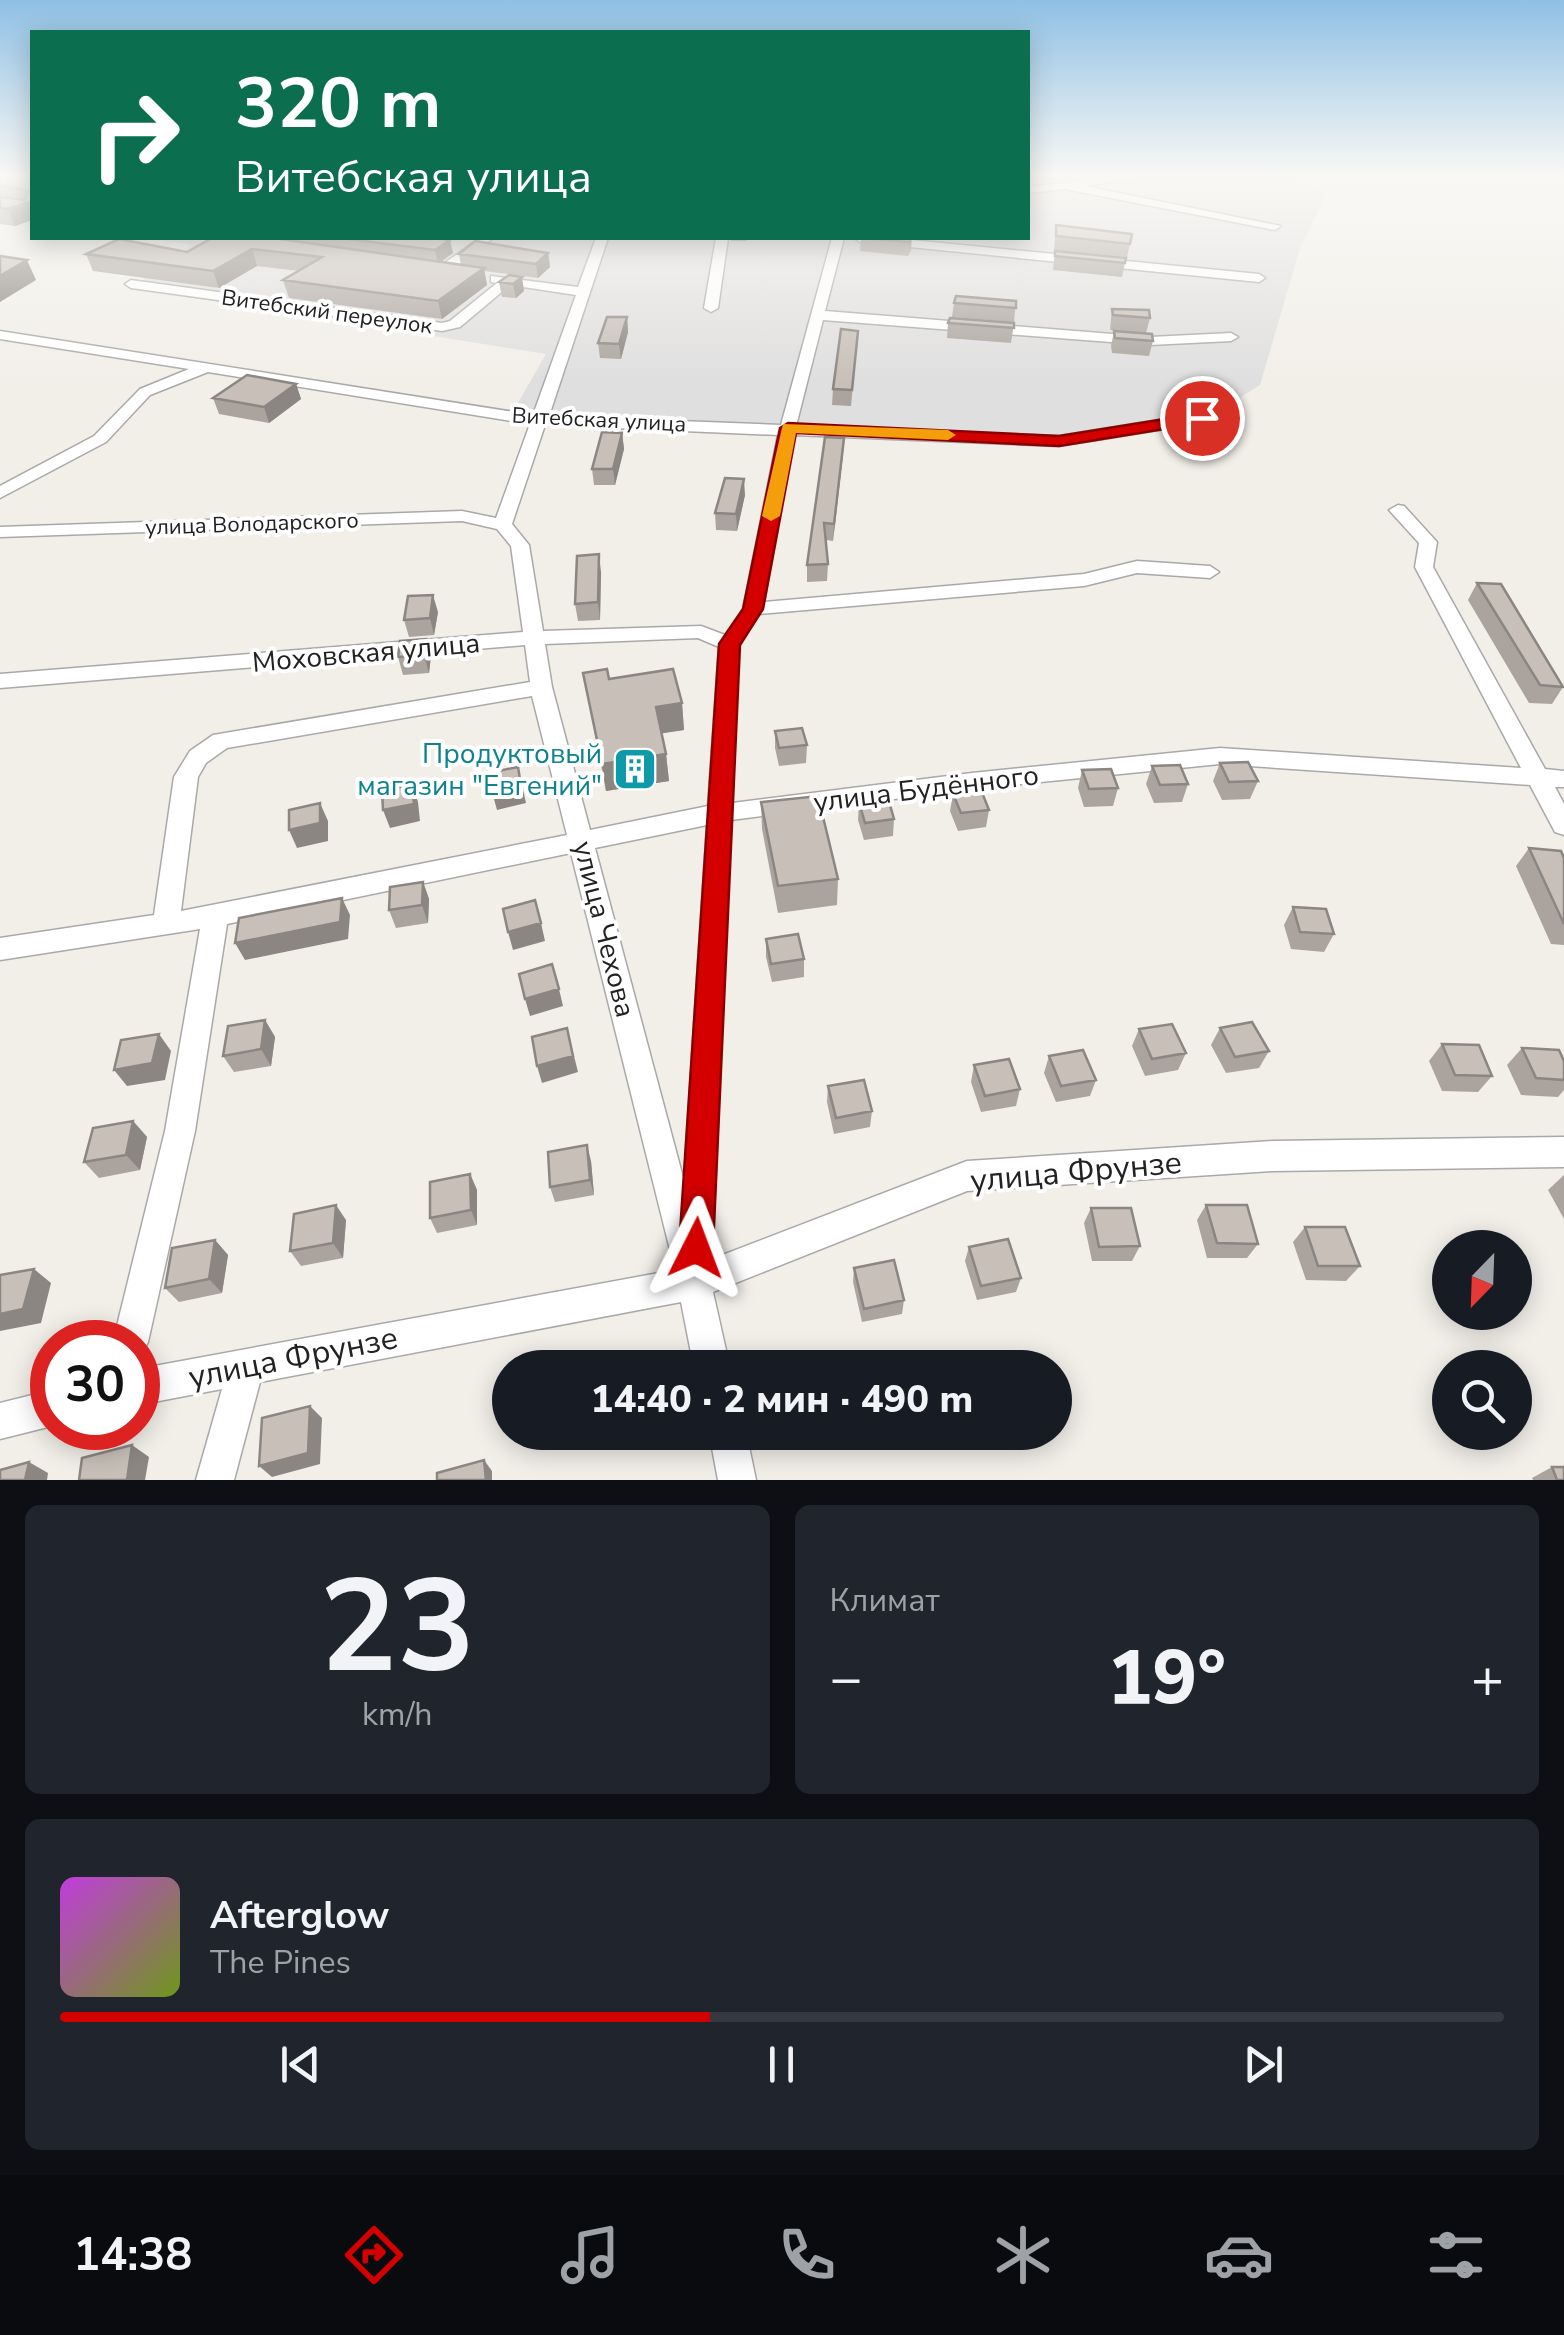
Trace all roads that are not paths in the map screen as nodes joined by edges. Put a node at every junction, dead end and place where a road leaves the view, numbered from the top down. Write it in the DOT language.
graph roads {
  1 [pos="479,244"];
  2 [pos="600,244"];
  3 [pos="721,244"];
  4 [pos="836,244"];
  5 [pos="921,244"];
  6 [pos="423,269"];
  7 [pos="441,272"];
  8 [pos="458,274"];
  9 [pos="474,276"];
  10 [pos="1259,278"];
  11 [pos="508,281"];
  12 [pos="131,284"];
  13 [pos="584,292"];
  14 [pos="711,308"];
  15 [pos="818,314"];
  16 [pos="0,335"];
  17 [pos="1231,337"];
  18 [pos="212,366"];
  19 [pos="1202,418"];
  20 [pos="536,420"];
  21 [pos="788,428"];
  22 [pos="0,492"];
  23 [pos="1398,510"];
  24 [pos="503,525"];
  25 [pos="0,532"];
  26 [pos="1210,572"];
  27 [pos="753,609"];
  28 [pos="531,638"];
  29 [pos="729,644"];
  30 [pos="0,682"];
  31 [pos="541,687"];
  32 [pos="1538,778"];
  33 [pos="1564,779"];
  34 [pos="720,813"];
  35 [pos="1564,826"];
  36 [pos="583,842"];
  37 [pos="214,916"];
  38 [pos="166,924"];
  39 [pos="0,948"];
  40 [pos="1564,1152"];
  41 [pos="694,1282"];
  42 [pos="135,1320"];
  43 [pos="708,1350"];
  44 [pos="246,1366"];
  45 [pos="160,1383"];
  46 [pos="30,1414"];
  47 [pos="0,1421"];
  48 [pos="730,1450"];
  49 [pos="215,1480"];
  50 [pos="737,1480"];
  1 -- 7 [label="street"];
  2 -- 13 [label="street"];
  3 -- 14 [label="street"];
  4 -- 15 [label="street"];
  5 -- 10 [label="street"];
  6 -- 7 [label="street"];
  7 -- 8 [label="street"];
  9 -- 11 [label="street"];
  11 -- 12 [label="street, Витебский переулок"];
  11 -- 13 [label="street"];
  13 -- 20 [label="street"];
  15 -- 17 [label="street"];
  15 -- 21 [label="street"];
  16 -- 18 [label="street, Витебская улица"];
  18 -- 20 [label="street, Витебская улица"];
  18 -- 22 [label="street"];
  19 -- 21 [label="street, Витебская улица"];
  20 -- 21 [label="street, Витебская улица"];
  20 -- 24 [label="street"];
  21 -- 27 [label="street"];
  23 -- 32 [label="street"];
  24 -- 25 [label="street, улица Володарского"];
  24 -- 28 [label="street, улица Чехова"];
  26 -- 27 [label="street"];
  27 -- 29 [label="street"];
  28 -- 29 [label="street, Моховская улица"];
  28 -- 30 [label="street, Моховская улица"];
  28 -- 31 [label="street, улица Чехова"];
  29 -- 34 [label="street"];
  31 -- 36 [label="street, улица Чехова"];
  31 -- 38 [label="street"];
  32 -- 33 [label="street, улица Будённого"];
  32 -- 34 [label="street, улица Будённого"];
  32 -- 35 [label="street"];
  34 -- 36 [label="street, улица Будённого"];
  34 -- 41 [label="street"];
  36 -- 37 [label="street, улица Будённого"];
  36 -- 41 [label="street, улица Чехова"];
  37 -- 38 [label="street, улица Будённого"];
  37 -- 42 [label="street"];
  38 -- 39 [label="street, улица Будённого"];
  40 -- 41 [label="street, улица Фрунзе"];
  41 -- 43 [label="street"];
  41 -- 44 [label="street, улица Фрунзе"];
  44 -- 45 [label="street, улица Фрунзе"];
  44 -- 49 [label="street"];
  46 -- 47 [label="street"];
  48 -- 50 [label="street"];
}
